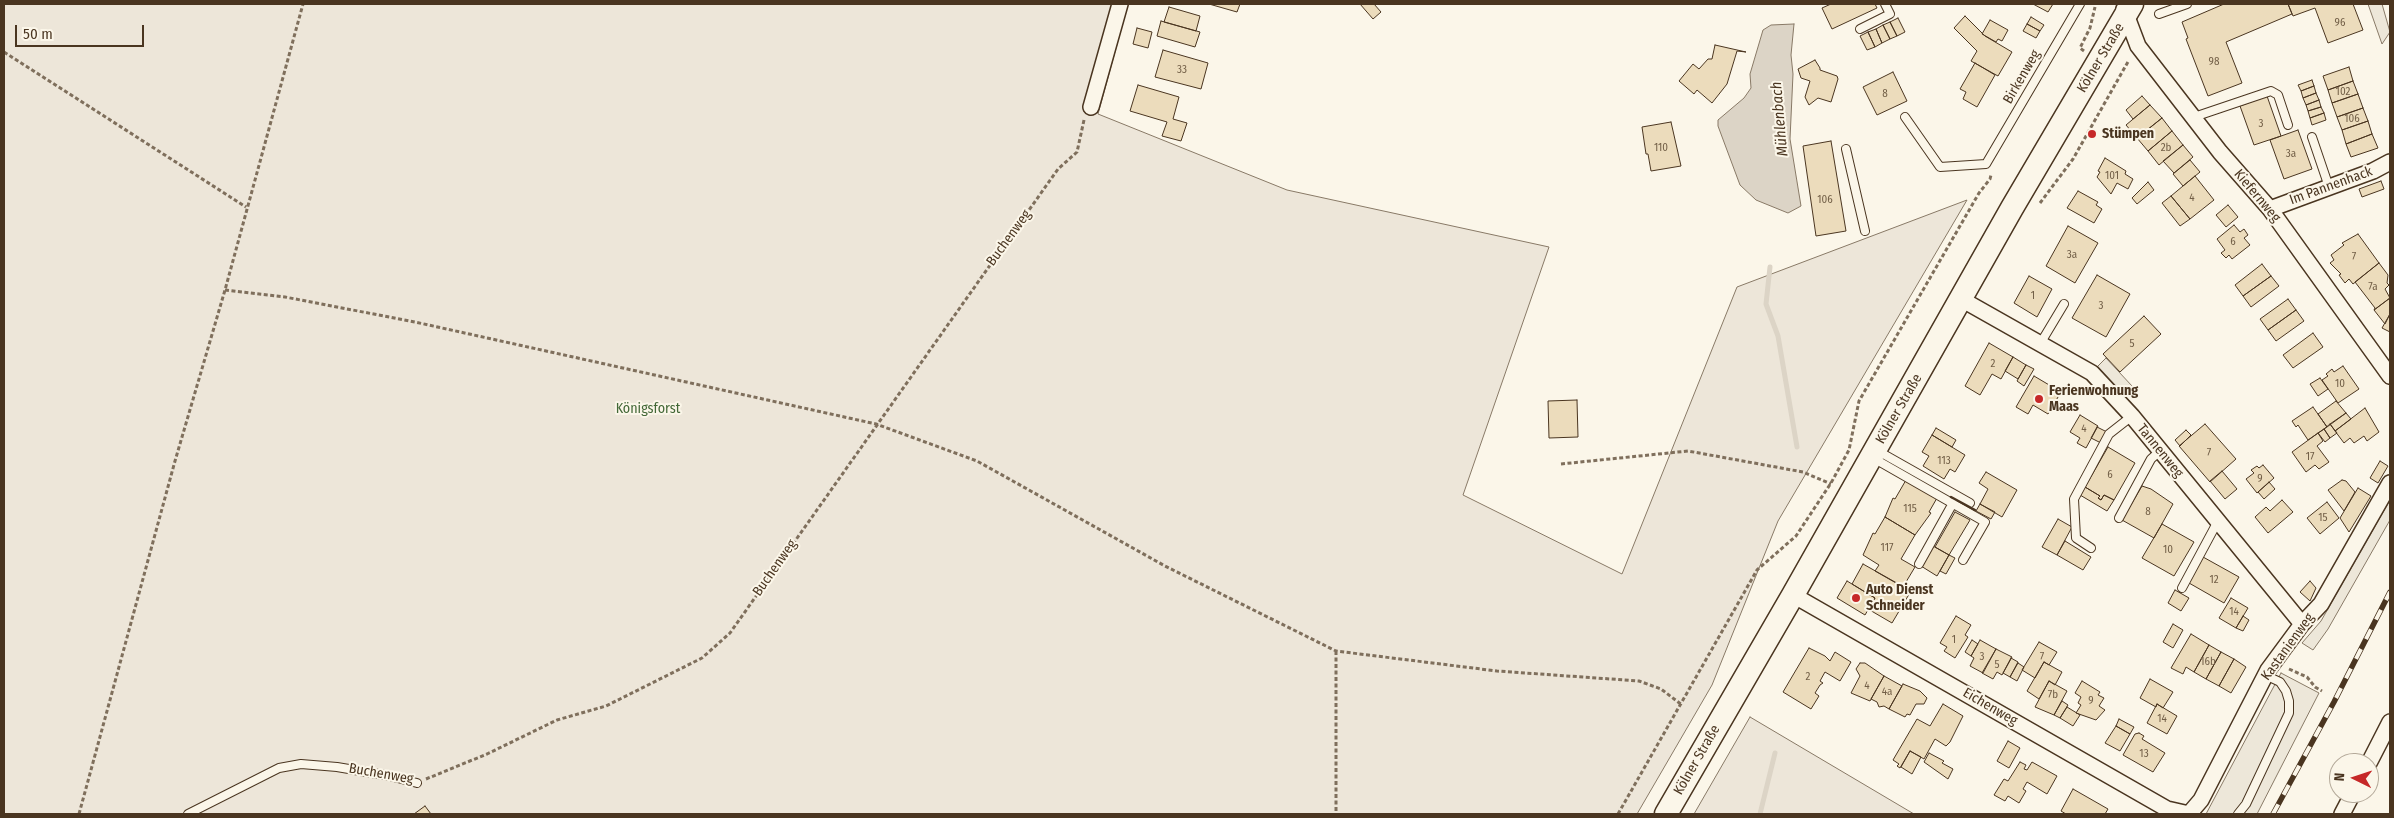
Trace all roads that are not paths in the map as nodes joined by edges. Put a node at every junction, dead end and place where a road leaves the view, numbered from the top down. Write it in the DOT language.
graph roads {
  1 [pos="1120,4"];
  2 [pos="1885,4"];
  3 [pos="2080,4"];
  4 [pos="2187,4"];
  5 [pos="2127,8"];
  6 [pos="2159,14"];
  7 [pos="1860,29"];
  8 [pos="1090,107"];
  9 [pos="1905,118"];
  10 [pos="2194,118"];
  11 [pos="2288,126"];
  12 [pos="2312,137"];
  13 [pos="1846,149"];
  14 [pos="2390,162"];
  15 [pos="2329,187"];
  16 [pos="2270,209"];
  17 [pos="1866,231"];
  18 [pos="1962,299"];
  19 [pos="2064,304"];
  20 [pos="2040,344"];
  21 [pos="2390,376"];
  22 [pos="2132,416"];
  23 [pos="2160,450"];
  24 [pos="1873,453"];
  25 [pos="2390,483"];
  26 [pos="1953,503"];
  27 [pos="1970,503"];
  28 [pos="2119,518"];
  29 [pos="2218,522"];
  30 [pos="2091,548"];
  31 [pos="1963,560"];
  32 [pos="1919,564"];
  33 [pos="2182,588"];
  34 [pos="1793,595"];
  35 [pos="2302,624"];
  36 [pos="2265,675"];
  37 [pos="2390,722"];
  38 [pos="2374,753"];
  39 [pos="416,783"];
  40 [pos="2191,813"];
  41 [pos="188,814"];
  42 [pos="1666,814"];
  43 [pos="2238,814"];
  1 -- 8 [label="street"];
  2 -- 7 [label="lane"];
  3 -- 9 [label="lane, Birkenweg"];
  4 -- 6 [label="lane"];
  5 -- 10 [label="street, Kiefernweg"];
  5 -- 18 [label="main road, Kölner Straße"];
  10 -- 11 [label="lane"];
  10 -- 16 [label="street, Kiefernweg"];
  12 -- 15 [label="lane"];
  13 -- 17 [label="lane"];
  14 -- 15 [label="street, Im Pannenhack"];
  15 -- 16 [label="street, Im Pannenhack"];
  16 -- 21 [label="street, Kiefernweg"];
  18 -- 20 [label="street, Tannenweg"];
  18 -- 24 [label="main road, Kölner Straße"];
  19 -- 20 [label="lane"];
  20 -- 22 [label="street, Tannenweg"];
  22 -- 23 [label="street, Tannenweg"];
  22 -- 30 [label="lane"];
  23 -- 28 [label="lane"];
  23 -- 29 [label="street, Tannenweg"];
  24 -- 26 [label="lane"];
  24 -- 27 [label="lane"];
  24 -- 34 [label="main road, Kölner Straße"];
  25 -- 35 [label="street, Kastanienweg"];
  26 -- 31 [label="lane"];
  26 -- 32 [label="lane"];
  29 -- 33 [label="lane"];
  29 -- 35 [label="street, Tannenweg"];
  34 -- 40 [label="street, Eichenweg"];
  34 -- 42 [label="main road, Kölner Straße"];
  35 -- 36 [label="street, Kastanienweg"];
  36 -- 40 [label="street, Kastanienweg"];
  36 -- 43 [label="lane"];
  37 -- 38 [label="street"];
  39 -- 41 [label="lane, Buchenweg"];
}
